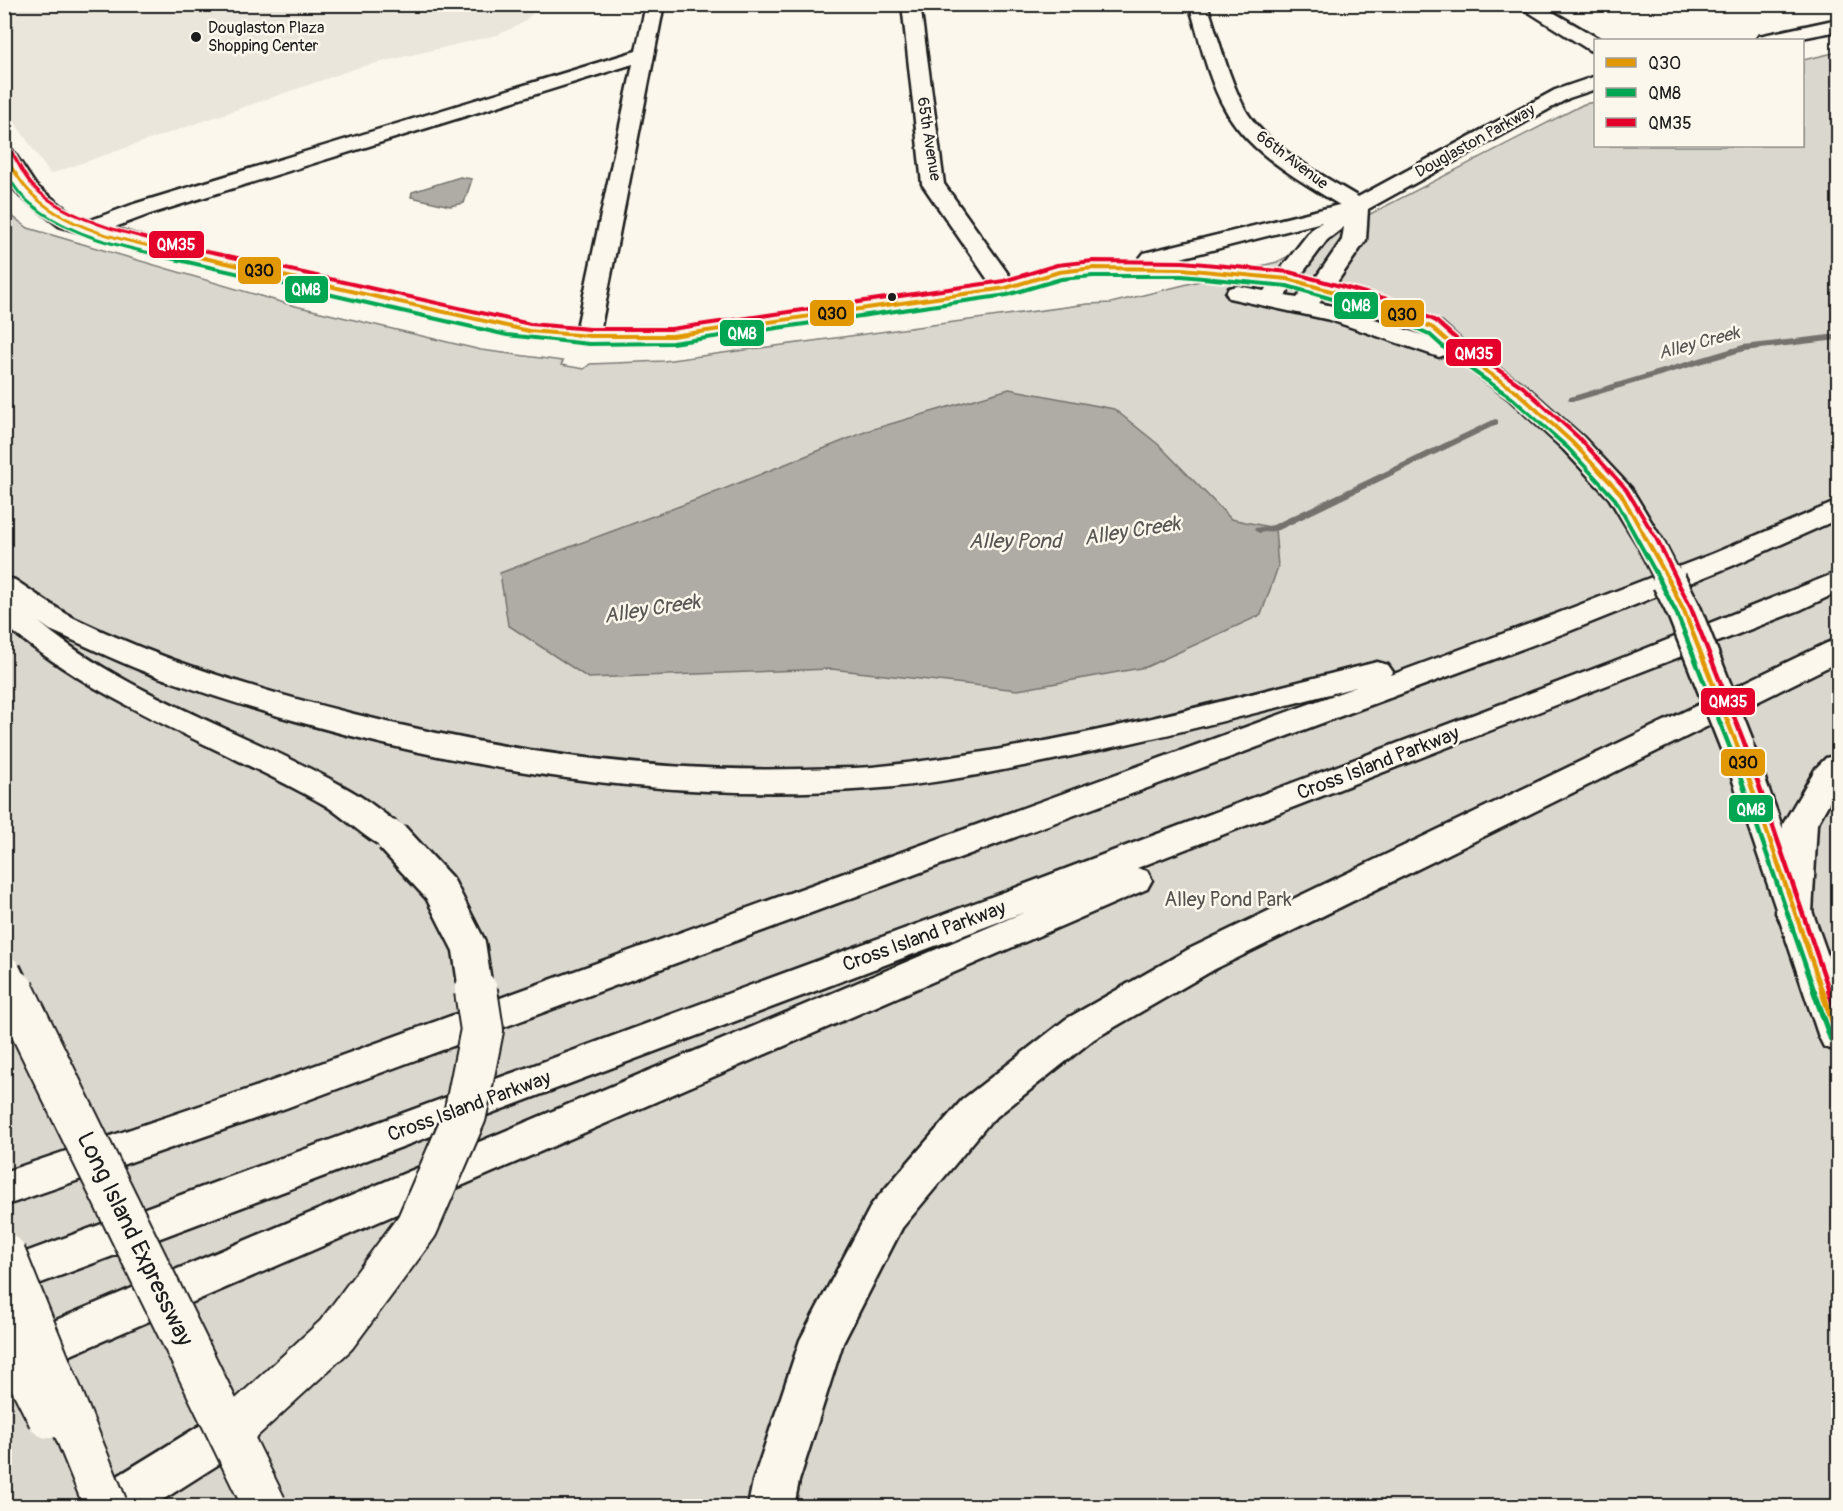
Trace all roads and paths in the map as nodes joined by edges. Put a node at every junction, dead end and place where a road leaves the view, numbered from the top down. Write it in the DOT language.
graph roads {
  1 [pos="655,4"];
  2 [pos="911,4"];
  3 [pos="1198,4"];
  4 [pos="1525,4"];
  5 [pos="1839,25"];
  6 [pos="1771,39"];
  7 [pos="1594,45"];
  8 [pos="646,54"];
  9 [pos="1594,83"];
  10 [pos="4,155"];
  11 [pos="1357,206"];
  12 [pos="91,228"];
  13 [pos="1112,268"];
  14 [pos="1288,279"];
  15 [pos="1321,287"];
  16 [pos="1006,288"];
  17 [pos="1269,298"];
  18 [pos="1302,306"];
  19 [pos="587,337"];
  20 [pos="1463,355"];
  21 [pos="1839,509"];
  22 [pos="1839,581"];
  23 [pos="4,586"];
  24 [pos="4,608"];
  25 [pos="1559,624"];
  26 [pos="1839,650"];
  27 [pos="1623,669"];
  28 [pos="1839,766"];
  29 [pos="1794,913"];
  30 [pos="4,972"];
  31 [pos="1839,1037"];
  32 [pos="272,1097"];
  33 [pos="4,1169"];
  34 [pos="4,1189"];
  35 [pos="4,1254"];
  36 [pos="4,1280"];
  37 [pos="4,1328"];
  38 [pos="4,1363"];
  39 [pos="94,1506"];
  40 [pos="106,1506"];
  41 [pos="111,1506"];
  42 [pos="265,1506"];
  43 [pos="771,1506"];
  1 -- 8 [label="main road"];
  2 -- 16 [label="main road, 65th Avenue"];
  3 -- 11 [label="main road, 66th Avenue"];
  4 -- 7 [label="main road"];
  5 -- 6 [label="main road"];
  8 -- 12 [label="main road"];
  8 -- 19 [label="main road"];
  9 -- 11 [label="main road, Douglaston Parkway"];
  10 -- 12 [label="main road, Douglaston Parkway"];
  11 -- 13 [label="main road, Douglaston Parkway"];
  11 -- 14 [label="main road, Douglaston Parkway"];
  11 -- 15 [label="main road"];
  12 -- 19 [label="main road, Douglaston Parkway"];
  13 -- 14 [label="main road, Douglaston Parkway"];
  13 -- 16 [label="main road, Douglaston Parkway"];
  14 -- 15 [label="main road, Douglaston Parkway"];
  14 -- 17 [label="main road, Douglaston Parkway"];
  15 -- 18 [label="main road"];
  15 -- 20 [label="main road, Douglaston Parkway"];
  16 -- 17 [label="main road, Douglaston Parkway"];
  16 -- 19 [label="main road, Douglaston Parkway"];
  17 -- 18 [label="main road, Douglaston Parkway"];
  18 -- 20 [label="main road, Douglaston Parkway"];
  20 -- 29 [label="main road, bridge"];
  21 -- 25 [label="main road"];
  22 -- 27 [label="main road, Cross Island Parkway"];
  23 -- 25 [label="main road"];
  24 -- 41 [label="main road, bridge"];
  25 -- 32 [label="main road"];
  26 -- 43 [label="main road"];
  27 -- 36 [label="main road, Cross Island Parkway"];
  27 -- 38 [label="main road"];
  28 -- 29 [label="main road"];
  29 -- 31 [label="main road"];
  30 -- 42 [label="main road, Long Island Expressway, bridge"];
  32 -- 33 [label="main road"];
  32 -- 34 [label="main road"];
  35 -- 40 [label="main road, bridge"];
  37 -- 39 [label="main road, bridge"];
}
